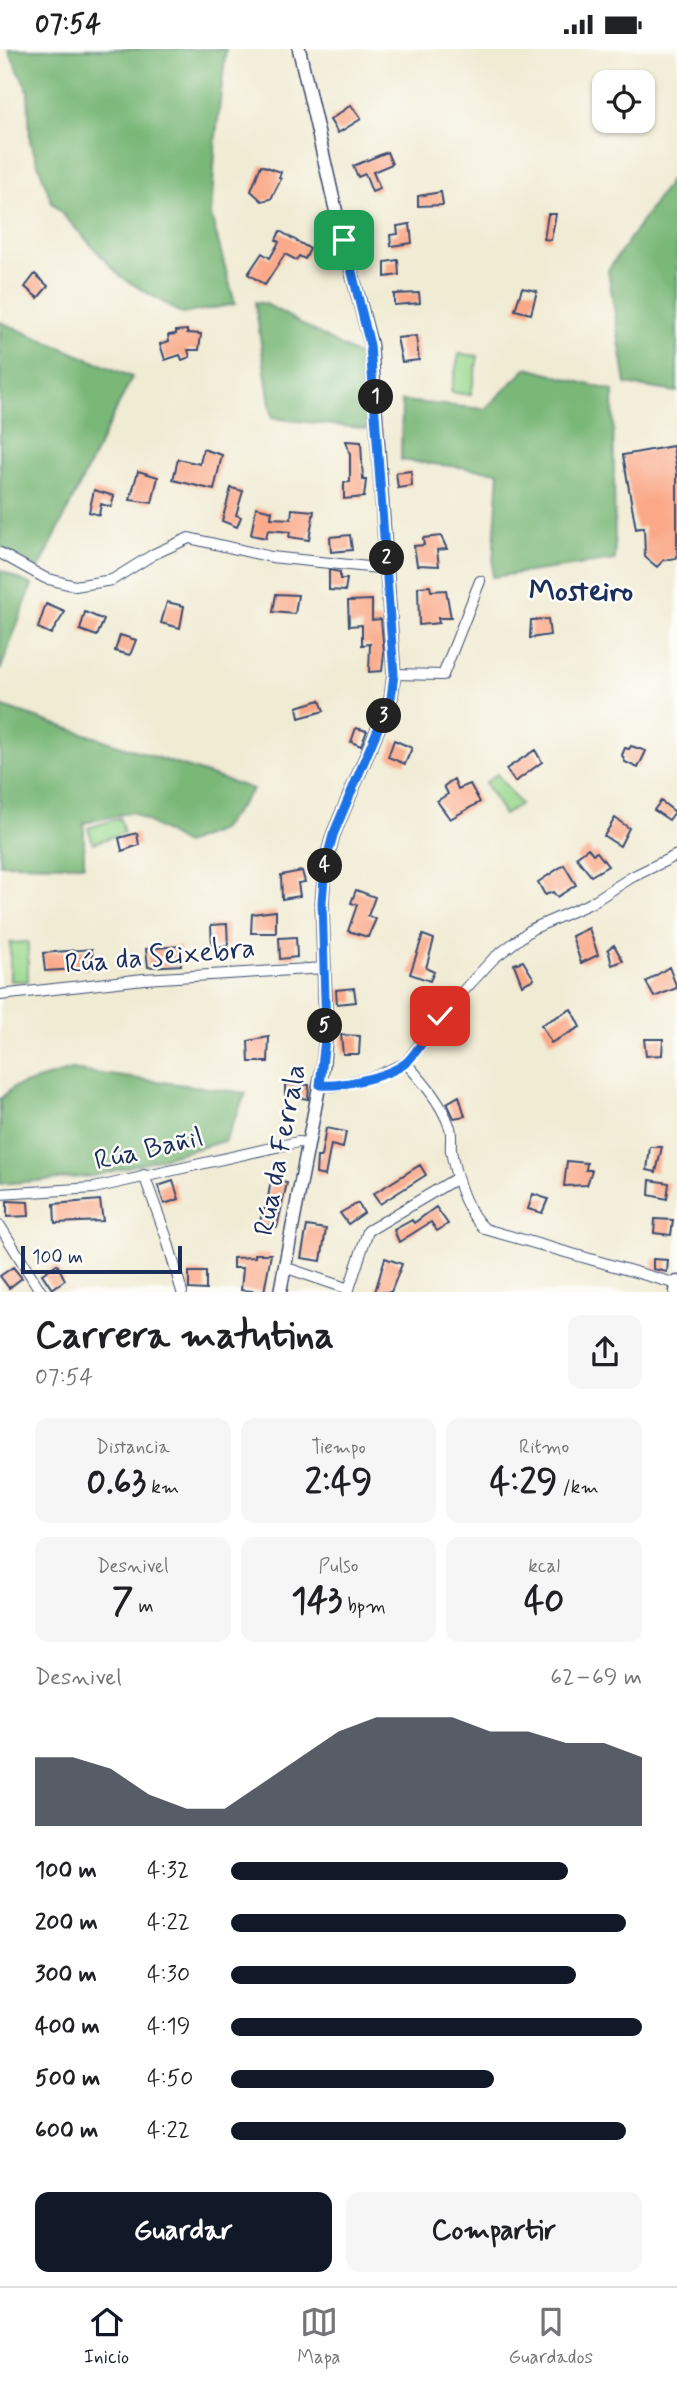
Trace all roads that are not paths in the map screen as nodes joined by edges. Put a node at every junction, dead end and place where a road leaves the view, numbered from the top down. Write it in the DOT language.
graph roads {
  1 [pos="299,49"];
  2 [pos="0,553"];
  3 [pos="388,569"];
  4 [pos="480,581"];
  5 [pos="394,674"];
  6 [pos="677,855"];
  7 [pos="325,968"];
  8 [pos="0,995"];
  9 [pos="406,1063"];
  10 [pos="320,1085"];
  11 [pos="308,1143"];
  12 [pos="144,1175"];
  13 [pos="457,1178"];
  14 [pos="0,1194"];
  15 [pos="0,1226"];
  16 [pos="284,1267"];
  17 [pos="677,1283"];
  18 [pos="41,1292"];
  19 [pos="182,1292"];
  20 [pos="281,1292"];
  21 [pos="676,1292"];
  1 -- 3 [label="street, Rúa da Ferrala"];
  2 -- 3 [label="street"];
  3 -- 5 [label="street, Rúa da Ferrala"];
  4 -- 5 [label="street"];
  5 -- 7 [label="street, Rúa da Ferrala"];
  6 -- 9 [label="street"];
  7 -- 8 [label="street, Rúa da Seixebra"];
  7 -- 10 [label="street, Rúa da Ferrala"];
  9 -- 10 [label="street"];
  9 -- 13 [label="street"];
  10 -- 11 [label="street, Rúa da Ferrala"];
  11 -- 12 [label="street, Rúa Bañil"];
  11 -- 16 [label="street, Rúa da Ferrala"];
  12 -- 14 [label="street, Rúa Bañil"];
  12 -- 19 [label="street"];
  13 -- 16 [label="street, Rúa da Ferrala"];
  13 -- 17 [label="street"];
  15 -- 18 [label="street"];
  16 -- 20 [label="street, Rúa da Ferrala"];
  17 -- 21 [label="street"];
}
